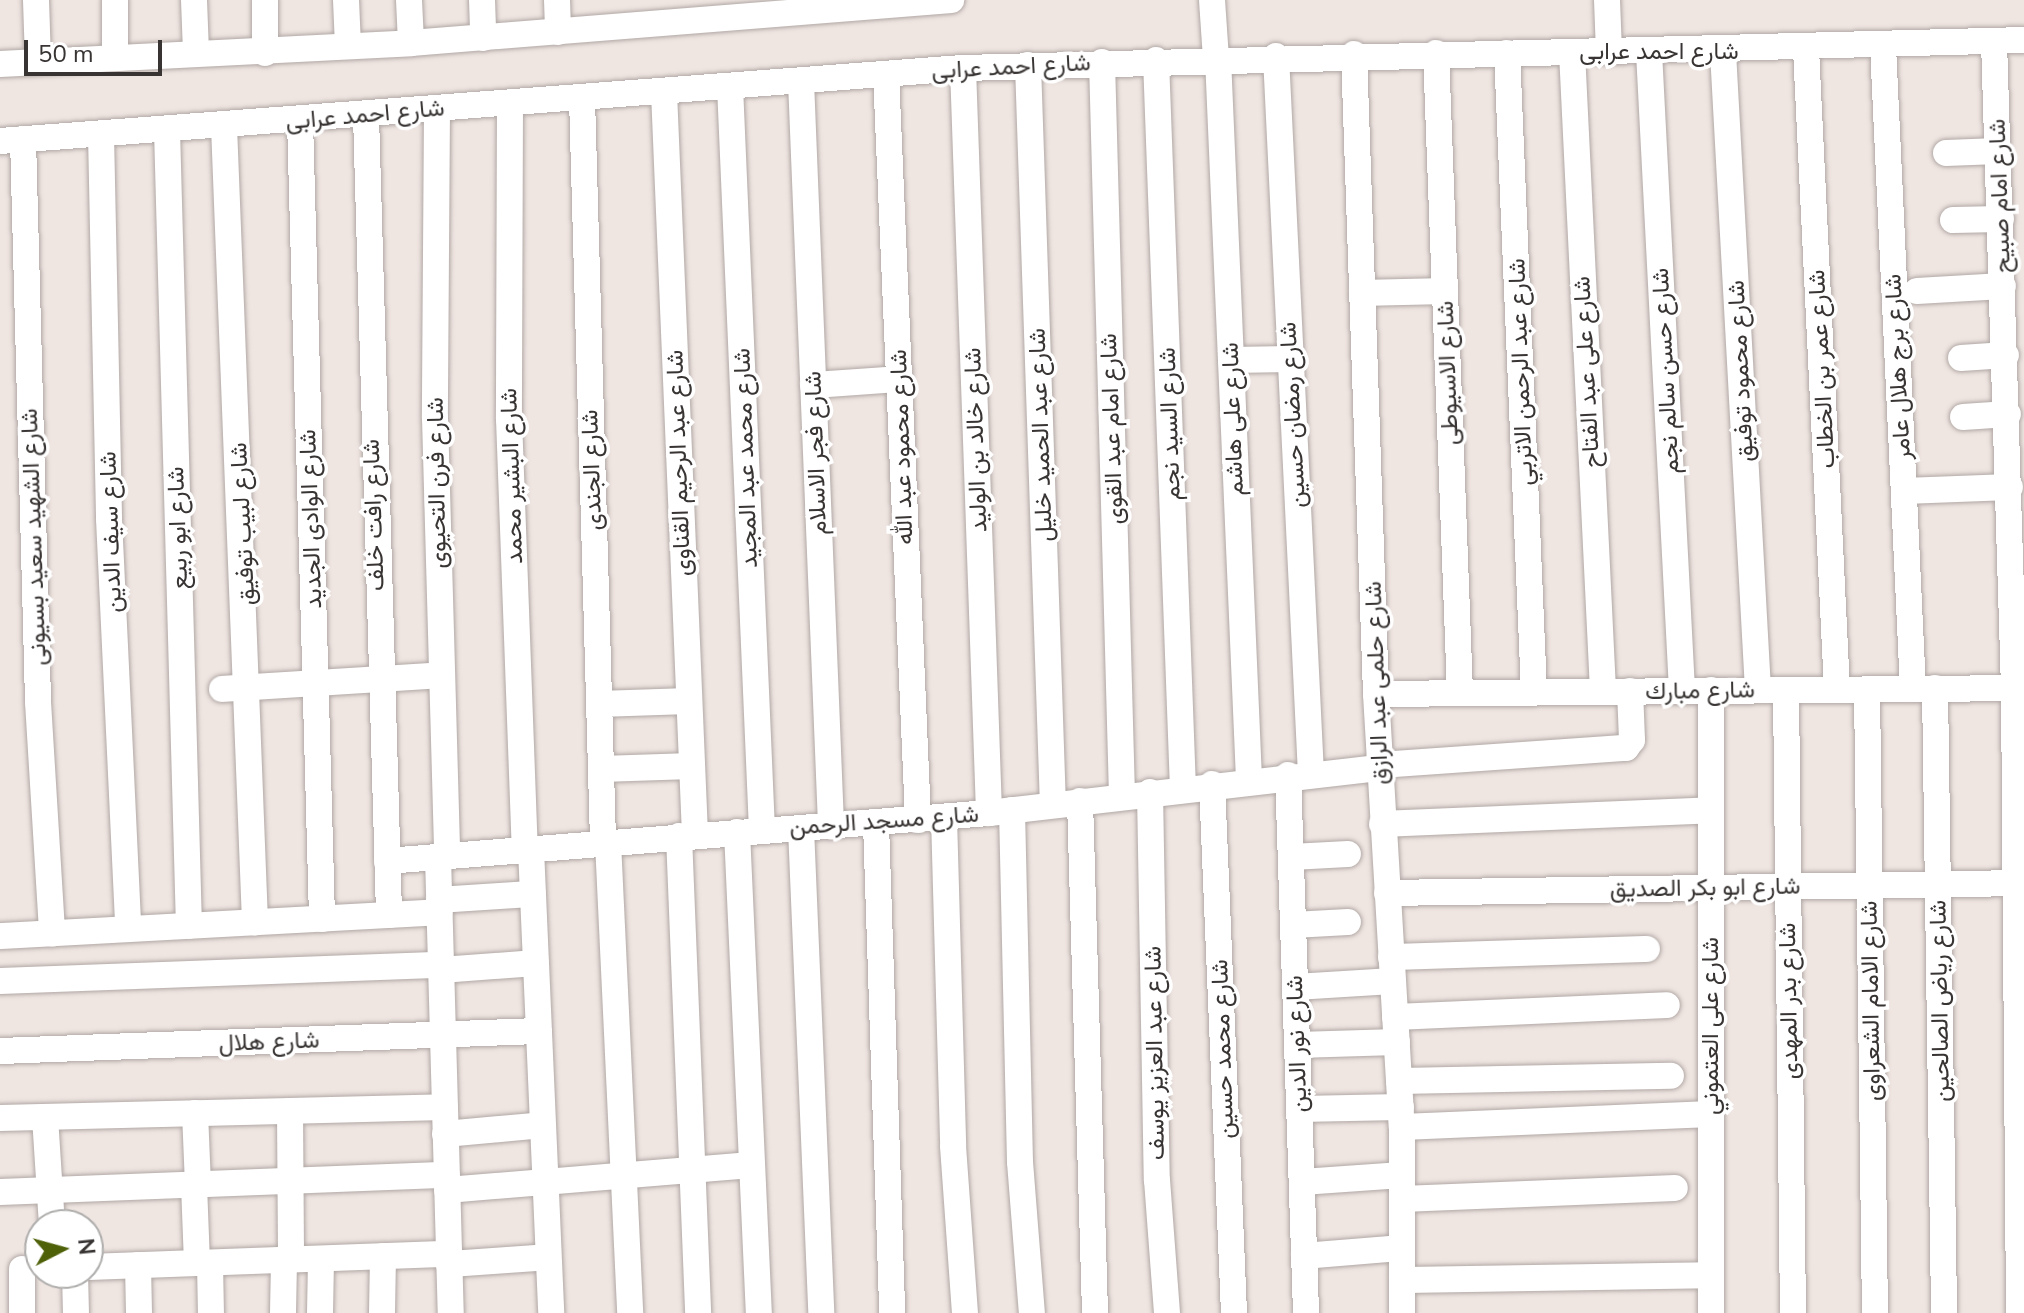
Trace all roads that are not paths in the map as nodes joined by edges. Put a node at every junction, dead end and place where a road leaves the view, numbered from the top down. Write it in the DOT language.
graph roads {
  1 [pos="36,0"];
  2 [pos="115,0"];
  3 [pos="194,0"];
  4 [pos="265,0"];
  5 [pos="346,0"];
  6 [pos="409,0"];
  7 [pos="482,0"];
  8 [pos="557,0"];
  9 [pos="951,0"];
  10 [pos="1212,0"];
  11 [pos="1607,0"];
  12 [pos="886,3"];
  13 [pos="813,5"];
  14 [pos="722,8"];
  15 [pos="647,11"];
  16 [pos="558,32"];
  17 [pos="483,38"];
  18 [pos="2024,40"];
  19 [pos="1994,41"];
  20 [pos="411,43"];
  21 [pos="348,46"];
  22 [pos="1883,46"];
  23 [pos="1806,49"];
  24 [pos="1572,52"];
  25 [pos="1609,52"];
  26 [pos="1649,52"];
  27 [pos="1723,52"];
  28 [pos="196,53"];
  29 [pos="265,53"];
  30 [pos="1436,53"];
  31 [pos="1507,53"];
  32 [pos="1354,54"];
  33 [pos="1276,56"];
  34 [pos="115,57"];
  35 [pos="1217,58"];
  36 [pos="1156,60"];
  37 [pos="38,61"];
  38 [pos="1102,62"];
  39 [pos="0,64"];
  40 [pos="1028,65"];
  41 [pos="963,68"];
  42 [pos="886,74"];
  43 [pos="801,81"];
  44 [pos="730,86"];
  45 [pos="664,92"];
  46 [pos="582,98"];
  47 [pos="510,103"];
  48 [pos="437,109"];
  49 [pos="366,115"];
  50 [pos="300,120"];
  51 [pos="224,126"];
  52 [pos="167,130"];
  53 [pos="101,134"];
  54 [pos="12,140"];
  55 [pos="1998,151"];
  56 [pos="1946,153"];
  57 [pos="2001,219"];
  58 [pos="1953,220"];
  59 [pos="2003,286"];
  60 [pos="1445,291"];
  61 [pos="1917,291"];
  62 [pos="1362,293"];
  63 [pos="2006,355"];
  64 [pos="1961,358"];
  65 [pos="1291,359"];
  66 [pos="1231,360"];
  67 [pos="899,379"];
  68 [pos="813,385"];
  69 [pos="2008,414"];
  70 [pos="1963,417"];
  71 [pos="2010,487"];
  72 [pos="1904,491"];
  73 [pos="442,675"];
  74 [pos="380,679"];
  75 [pos="315,685"];
  76 [pos="250,688"];
  77 [pos="1924,688"];
  78 [pos="2019,688"];
  79 [pos="222,689"];
  80 [pos="1837,689"];
  81 [pos="1867,689"];
  82 [pos="1711,690"];
  83 [pos="1758,690"];
  84 [pos="1786,690"];
  85 [pos="1603,691"];
  86 [pos="1630,691"];
  87 [pos="1682,691"];
  88 [pos="1534,692"];
  89 [pos="1460,693"];
  90 [pos="1376,694"];
  91 [pos="689,701"];
  92 [pos="599,704"];
  93 [pos="692,766"];
  94 [pos="1380,766"];
  95 [pos="601,769"];
  96 [pos="1300,774"];
  97 [pos="1249,780"];
  98 [pos="1212,784"];
  99 [pos="1183,788"];
  100 [pos="1150,792"];
  101 [pos="1122,796"];
  102 [pos="1080,801"];
  103 [pos="1053,805"];
  104 [pos="1711,810"];
  105 [pos="1000,812"];
  106 [pos="944,817"];
  107 [pos="918,820"];
  108 [pos="876,823"];
  109 [pos="1382,824"];
  110 [pos="831,826"];
  111 [pos="801,828"];
  112 [pos="750,831"];
  113 [pos="687,836"];
  114 [pos="605,842"];
  115 [pos="528,849"];
  116 [pos="1348,854"];
  117 [pos="442,857"];
  118 [pos="1291,857"];
  119 [pos="387,861"];
  120 [pos="2020,883"];
  121 [pos="1938,885"];
  122 [pos="1870,886"];
  123 [pos="1788,887"];
  124 [pos="1711,888"];
  125 [pos="1387,893"];
  126 [pos="533,894"];
  127 [pos="439,906"];
  128 [pos="389,915"];
  129 [pos="322,919"];
  130 [pos="255,922"];
  131 [pos="1348,922"];
  132 [pos="1293,925"];
  133 [pos="189,926"];
  134 [pos="128,929"];
  135 [pos="52,934"];
  136 [pos="0,936"];
  137 [pos="1647,949"];
  138 [pos="536,963"];
  139 [pos="441,968"];
  140 [pos="1392,969"];
  141 [pos="0,981"];
  142 [pos="1295,987"];
  143 [pos="1667,1005"];
  144 [pos="1396,1029"];
  145 [pos="539,1031"];
  146 [pos="443,1036"];
  147 [pos="1297,1045"];
  148 [pos="0,1051"];
  149 [pos="1671,1076"];
  150 [pos="1401,1105"];
  151 [pos="445,1107"];
  152 [pos="1299,1109"];
  153 [pos="290,1111"];
  154 [pos="195,1113"];
  155 [pos="1711,1114"];
  156 [pos="45,1117"];
  157 [pos="0,1118"];
  158 [pos="543,1125"];
  159 [pos="445,1134"];
  160 [pos="748,1165"];
  161 [pos="689,1169"];
  162 [pos="623,1173"];
  163 [pos="545,1180"];
  164 [pos="291,1181"];
  165 [pos="1302,1182"];
  166 [pos="447,1183"];
  167 [pos="196,1185"];
  168 [pos="1402,1187"];
  169 [pos="1675,1188"];
  170 [pos="50,1191"];
  171 [pos="0,1192"];
  172 [pos="51,1209"];
  173 [pos="1402,1248"];
  174 [pos="383,1256"];
  175 [pos="1304,1256"];
  176 [pos="548,1257"];
  177 [pos="321,1259"];
  178 [pos="449,1259"];
  179 [pos="287,1260"];
  180 [pos="204,1263"];
  181 [pos="138,1265"];
  182 [pos="104,1266"];
  183 [pos="21,1269"];
  184 [pos="1711,1275"];
  185 [pos="1402,1280"];
  186 [pos="75,1289"];
  187 [pos="22,1313"];
  188 [pos="76,1313"];
  189 [pos="139,1313"];
  190 [pos="211,1313"];
  191 [pos="283,1313"];
  192 [pos="320,1313"];
  193 [pos="382,1313"];
  194 [pos="451,1313"];
  195 [pos="551,1313"];
  196 [pos="630,1313"];
  197 [pos="698,1313"];
  198 [pos="759,1313"];
  199 [pos="821,1313"];
  200 [pos="892,1313"];
  201 [pos="965,1313"];
  202 [pos="1032,1313"];
  203 [pos="1095,1313"];
  204 [pos="1167,1313"];
  205 [pos="1234,1313"];
  206 [pos="1306,1313"];
  207 [pos="1402,1313"];
  208 [pos="1711,1313"];
  209 [pos="1793,1313"];
  210 [pos="1875,1313"];
  211 [pos="1944,1313"];
  212 [pos="2019,1313"];
  1 -- 37 [label="street"];
  2 -- 34 [label="street"];
  3 -- 28 [label="street"];
  4 -- 29 [label="street"];
  5 -- 21 [label="street"];
  6 -- 20 [label="street"];
  7 -- 17 [label="street"];
  8 -- 16 [label="street"];
  9 -- 12 [label="street"];
  10 -- 35 [label="street, شارع على هاشم"];
  11 -- 25 [label="street"];
  12 -- 13 [label="street"];
  13 -- 14 [label="street"];
  14 -- 15 [label="street"];
  15 -- 16 [label="street"];
  16 -- 17 [label="street"];
  17 -- 20 [label="street"];
  18 -- 19 [label="street, شارع احمد عرابى"];
  19 -- 22 [label="street, شارع احمد عرابى"];
  19 -- 55 [label="street, شارع امام صبيح"];
  20 -- 21 [label="street"];
  21 -- 29 [label="street"];
  22 -- 23 [label="street, شارع احمد عرابى"];
  22 -- 72 [label="street, شارع برج هلال عامر"];
  23 -- 27 [label="street, شارع احمد عرابى"];
  23 -- 80 [label="street, شارع عمر بن الخطاب"];
  24 -- 25 [label="street, شارع احمد عرابى"];
  24 -- 31 [label="street, شارع احمد عرابى"];
  24 -- 85 [label="street, شارع على عبد الفتاح"];
  25 -- 26 [label="street, شارع احمد عرابى"];
  26 -- 27 [label="street, شارع احمد عرابى"];
  26 -- 87 [label="street, شارع حسن سالم نجم"];
  27 -- 83 [label="street, شارع محمود توفيق"];
  28 -- 29 [label="street"];
  28 -- 34 [label="street"];
  30 -- 31 [label="street, شارع احمد عرابى"];
  30 -- 32 [label="street, شارع احمد عرابى"];
  30 -- 60 [label="street, شارع الاسيوطى"];
  31 -- 88 [label="street, شارع عبد الرحمن الاتربي"];
  32 -- 33 [label="street, شارع احمد عرابى"];
  32 -- 62 [label="street, شارع حلمى عبد الرازق"];
  33 -- 35 [label="street, شارع احمد عرابى"];
  33 -- 65 [label="street, شارع رمضان حسين"];
  34 -- 37 [label="street"];
  35 -- 36 [label="street, شارع احمد عرابى"];
  35 -- 66 [label="street, شارع على هاشم"];
  36 -- 38 [label="street, شارع احمد عرابى"];
  36 -- 99 [label="street, شارع السيد نجم"];
  37 -- 39 [label="street"];
  38 -- 40 [label="street, شارع احمد عرابى"];
  38 -- 101 [label="street, شارع امام عبد القوى"];
  40 -- 41 [label="street, شارع احمد عرابى"];
  40 -- 103 [label="street, شارع عبد الحميد خليل"];
  41 -- 42 [label="street, شارع احمد عرابى"];
  41 -- 105 [label="street, شارع خالد بن الوليد"];
  42 -- 43 [label="street, شارع احمد عرابى"];
  42 -- 67 [label="street, شارع محمود عبد الله"];
  43 -- 44 [label="street, شارع احمد عرابى"];
  43 -- 68 [label="street, شارع فجر الاسلام"];
  44 -- 45 [label="street, شارع احمد عرابى"];
  44 -- 112 [label="street, شارع محمد عبد المجيد"];
  45 -- 46 [label="street, شارع احمد عرابى"];
  45 -- 91 [label="street, شارع عبد الرحيم القناوى"];
  46 -- 47 [label="street, شارع احمد عرابى"];
  46 -- 92 [label="street, شارع الجندى"];
  47 -- 48 [label="street, شارع احمد عرابى"];
  47 -- 115 [label="street, شارع البشير محمد"];
  48 -- 49 [label="street, شارع احمد عرابى"];
  48 -- 73 [label="street, شارع فرن التحيوى"];
  49 -- 50 [label="street, شارع احمد عرابى"];
  49 -- 74 [label="street, شارع رافت خلف"];
  50 -- 51 [label="street, شارع احمد عرابى"];
  50 -- 75 [label="street, شارع الوادى الجديد"];
  51 -- 52 [label="street, شارع احمد عرابى"];
  51 -- 76 [label="street, شارع لبيب توفيق"];
  52 -- 53 [label="street, شارع احمد عرابى"];
  52 -- 133 [label="street, شارع ابو ربيع"];
  53 -- 54 [label="street, شارع احمد عرابى"];
  53 -- 134 [label="street, شارع سيف الدين"];
  54 -- 135 [label="street, شارع الشهيد سعيد بسيونى"];
  55 -- 56 [label="street"];
  55 -- 57 [label="street, شارع امام صبيح"];
  57 -- 58 [label="street"];
  57 -- 59 [label="street, شارع امام صبيح"];
  59 -- 61 [label="street"];
  59 -- 63 [label="street, شارع امام صبيح"];
  60 -- 62 [label="street"];
  60 -- 89 [label="street, شارع الاسيوطى"];
  62 -- 90 [label="street, شارع حلمى عبد الرازق"];
  63 -- 64 [label="street"];
  63 -- 69 [label="street, شارع امام صبيح"];
  65 -- 66 [label="street"];
  65 -- 96 [label="street, شارع رمضان حسين"];
  66 -- 97 [label="street, شارع على هاشم"];
  67 -- 68 [label="street"];
  67 -- 107 [label="street, شارع محمود عبد الله"];
  68 -- 110 [label="street, شارع فجر الاسلام"];
  69 -- 70 [label="street"];
  69 -- 71 [label="street, شارع امام صبيح"];
  71 -- 72 [label="street"];
  71 -- 78 [label="street, شارع امام صبيح"];
  72 -- 77 [label="street, شارع برج هلال عامر"];
  73 -- 74 [label="street"];
  73 -- 117 [label="street, شارع فرن التحيوى"];
  74 -- 75 [label="street"];
  74 -- 119 [label="street, شارع رافت خلف"];
  75 -- 76 [label="street"];
  75 -- 129 [label="street, شارع الوادى الجديد"];
  76 -- 79 [label="street"];
  76 -- 130 [label="street, شارع لبيب توفيق"];
  77 -- 78 [label="street, شارع مبارك"];
  77 -- 81 [label="street, شارع مبارك"];
  77 -- 121 [label="street, شارع رياض الصالحين"];
  78 -- 120 [label="street, شارع امام صبيح"];
  80 -- 81 [label="street, شارع مبارك"];
  80 -- 84 [label="street, شارع مبارك"];
  81 -- 122 [label="street, شارع الامام الشعراوى"];
  82 -- 83 [label="street, شارع مبارك"];
  82 -- 87 [label="street, شارع مبارك"];
  82 -- 104 [label="street, شارع على العتموني"];
  83 -- 84 [label="street, شارع مبارك"];
  84 -- 123 [label="street, شارع بدر المهدى"];
  85 -- 86 [label="street, شارع مبارك"];
  85 -- 88 [label="street, شارع مبارك"];
  86 -- 87 [label="street, شارع مبارك"];
  86 -- 94 [label="street, شارع مسجد الرحمن"];
  88 -- 89 [label="street, شارع مبارك"];
  89 -- 90 [label="street, شارع مبارك"];
  90 -- 94 [label="street, شارع حلمى عبد الرازق"];
  91 -- 92 [label="street"];
  91 -- 93 [label="street, شارع عبد الرحيم القناوى"];
  92 -- 95 [label="street, شارع الجندى"];
  93 -- 95 [label="street"];
  93 -- 113 [label="street, شارع عبد الرحيم القناوى"];
  94 -- 96 [label="street, شارع مسجد الرحمن"];
  94 -- 109 [label="street, شارع حلمى عبد الرازق"];
  95 -- 114 [label="street, شارع الجندى"];
  96 -- 97 [label="street, شارع مسجد الرحمن"];
  96 -- 118 [label="street, شارع نور الدين"];
  97 -- 98 [label="street, شارع مسجد الرحمن"];
  98 -- 99 [label="street, شارع مسجد الرحمن"];
  98 -- 205 [label="street, شارع محمد حسين"];
  99 -- 100 [label="street, شارع مسجد الرحمن"];
  100 -- 101 [label="street, شارع مسجد الرحمن"];
  100 -- 204 [label="street, شارع عبد العزيز يوسف"];
  101 -- 102 [label="street, شارع مسجد الرحمن"];
  102 -- 103 [label="street, شارع مسجد الرحمن"];
  102 -- 203 [label="street"];
  103 -- 105 [label="street, شارع مسجد الرحمن"];
  104 -- 109 [label="street"];
  104 -- 124 [label="street, شارع على العتموني"];
  105 -- 106 [label="street, شارع مسجد الرحمن"];
  105 -- 202 [label="street, شارع خالد بن الوليد"];
  106 -- 107 [label="street, شارع مسجد الرحمن"];
  106 -- 201 [label="street"];
  107 -- 108 [label="street, شارع مسجد الرحمن"];
  108 -- 110 [label="street, شارع مسجد الرحمن"];
  108 -- 200 [label="street"];
  109 -- 125 [label="street, شارع حلمى عبد الرازق"];
  110 -- 111 [label="street, شارع مسجد الرحمن"];
  111 -- 112 [label="street, شارع مسجد الرحمن"];
  111 -- 199 [label="street"];
  112 -- 113 [label="street, شارع مسجد الرحمن"];
  112 -- 160 [label="street, شارع محمد عبد المجيد"];
  113 -- 114 [label="street, شارع مسجد الرحمن"];
  113 -- 161 [label="street, شارع عبد الرحيم القناوى"];
  114 -- 115 [label="street, شارع مسجد الرحمن"];
  114 -- 162 [label="street, شارع الجندى"];
  115 -- 117 [label="street, شارع مسجد الرحمن"];
  115 -- 126 [label="street, شارع البشير محمد"];
  116 -- 118 [label="street"];
  117 -- 119 [label="street, شارع مسجد الرحمن"];
  117 -- 127 [label="street, شارع فرن التحيوى"];
  118 -- 132 [label="street, شارع نور الدين"];
  119 -- 128 [label="street, شارع رافت خلف"];
  120 -- 121 [label="street, شارع ابو بكر الصديق"];
  120 -- 212 [label="street, شارع امام صبيح"];
  121 -- 122 [label="street, شارع ابو بكر الصديق"];
  121 -- 211 [label="street, شارع رياض الصالحين"];
  122 -- 123 [label="street, شارع ابو بكر الصديق"];
  122 -- 210 [label="street, شارع الامام الشعراوى"];
  123 -- 124 [label="street, شارع ابو بكر الصديق"];
  123 -- 209 [label="street, شارع بدر المهدى"];
  124 -- 125 [label="street, شارع ابو بكر الصديق"];
  124 -- 155 [label="street, شارع على العتموني"];
  125 -- 140 [label="street, شارع حلمى عبد الرازق"];
  126 -- 127 [label="street"];
  126 -- 138 [label="street, شارع البشير محمد"];
  127 -- 128 [label="street"];
  127 -- 139 [label="street, شارع فرن التحيوى"];
  128 -- 129 [label="street"];
  129 -- 130 [label="street"];
  130 -- 133 [label="street"];
  131 -- 132 [label="street"];
  132 -- 142 [label="street, شارع نور الدين"];
  133 -- 134 [label="street"];
  134 -- 135 [label="street"];
  135 -- 136 [label="street"];
  137 -- 140 [label="street"];
  138 -- 139 [label="street"];
  138 -- 145 [label="street, شارع البشير محمد"];
  139 -- 141 [label="street"];
  139 -- 146 [label="street, شارع فرن التحيوى"];
  140 -- 142 [label="street"];
  140 -- 144 [label="street, شارع حلمى عبد الرازق"];
  142 -- 147 [label="street, شارع نور الدين"];
  143 -- 144 [label="street"];
  144 -- 147 [label="street"];
  144 -- 150 [label="street, شارع حلمى عبد الرازق"];
  145 -- 146 [label="street, شارع هلال"];
  145 -- 158 [label="street, شارع البشير محمد"];
  146 -- 148 [label="street, شارع هلال"];
  146 -- 151 [label="street, شارع فرن التحيوى"];
  147 -- 152 [label="street, شارع نور الدين"];
  149 -- 150 [label="street"];
  150 -- 152 [label="street"];
  150 -- 155 [label="street"];
  150 -- 168 [label="street, شارع حلمى عبد الرازق"];
  151 -- 153 [label="street"];
  151 -- 159 [label="street, شارع فرن التحيوى"];
  152 -- 165 [label="street, شارع نور الدين"];
  153 -- 154 [label="street"];
  153 -- 164 [label="street"];
  154 -- 156 [label="street"];
  154 -- 167 [label="street"];
  155 -- 184 [label="street, شارع على العتموني"];
  156 -- 157 [label="street"];
  156 -- 170 [label="street"];
  158 -- 159 [label="street"];
  158 -- 163 [label="street, شارع البشير محمد"];
  159 -- 166 [label="street, شارع فرن التحيوى"];
  160 -- 161 [label="street"];
  160 -- 198 [label="street, شارع محمد عبد المجيد"];
  161 -- 162 [label="street"];
  161 -- 197 [label="street, شارع عبد الرحيم القناوى"];
  162 -- 163 [label="street"];
  162 -- 196 [label="street, شارع الجندى"];
  163 -- 166 [label="street"];
  163 -- 176 [label="street, شارع البشير محمد"];
  164 -- 166 [label="street"];
  164 -- 167 [label="street"];
  164 -- 179 [label="street"];
  165 -- 168 [label="street"];
  165 -- 175 [label="street, شارع نور الدين"];
  166 -- 178 [label="street, شارع فرن التحيوى"];
  167 -- 170 [label="street"];
  167 -- 180 [label="street"];
  168 -- 169 [label="street"];
  168 -- 173 [label="street, شارع حلمى عبد الرازق"];
  170 -- 171 [label="street"];
  170 -- 172 [label="street"];
  173 -- 175 [label="street"];
  173 -- 185 [label="street, شارع حلمى عبد الرازق"];
  174 -- 177 [label="street"];
  174 -- 178 [label="street"];
  174 -- 193 [label="street"];
  175 -- 206 [label="street, شارع نور الدين"];
  176 -- 178 [label="street"];
  176 -- 195 [label="street, شارع البشير محمد"];
  177 -- 179 [label="street"];
  177 -- 192 [label="street"];
  178 -- 194 [label="street, شارع فرن التحيوى"];
  179 -- 180 [label="street"];
  179 -- 191 [label="street"];
  180 -- 181 [label="street"];
  180 -- 190 [label="street"];
  181 -- 182 [label="street"];
  181 -- 189 [label="street"];
  183 -- 187 [label="street"];
  184 -- 185 [label="street"];
  184 -- 208 [label="street, شارع على العتموني"];
  185 -- 207 [label="street, شارع حلمى عبد الرازق"];
  186 -- 188 [label="street"];
}
